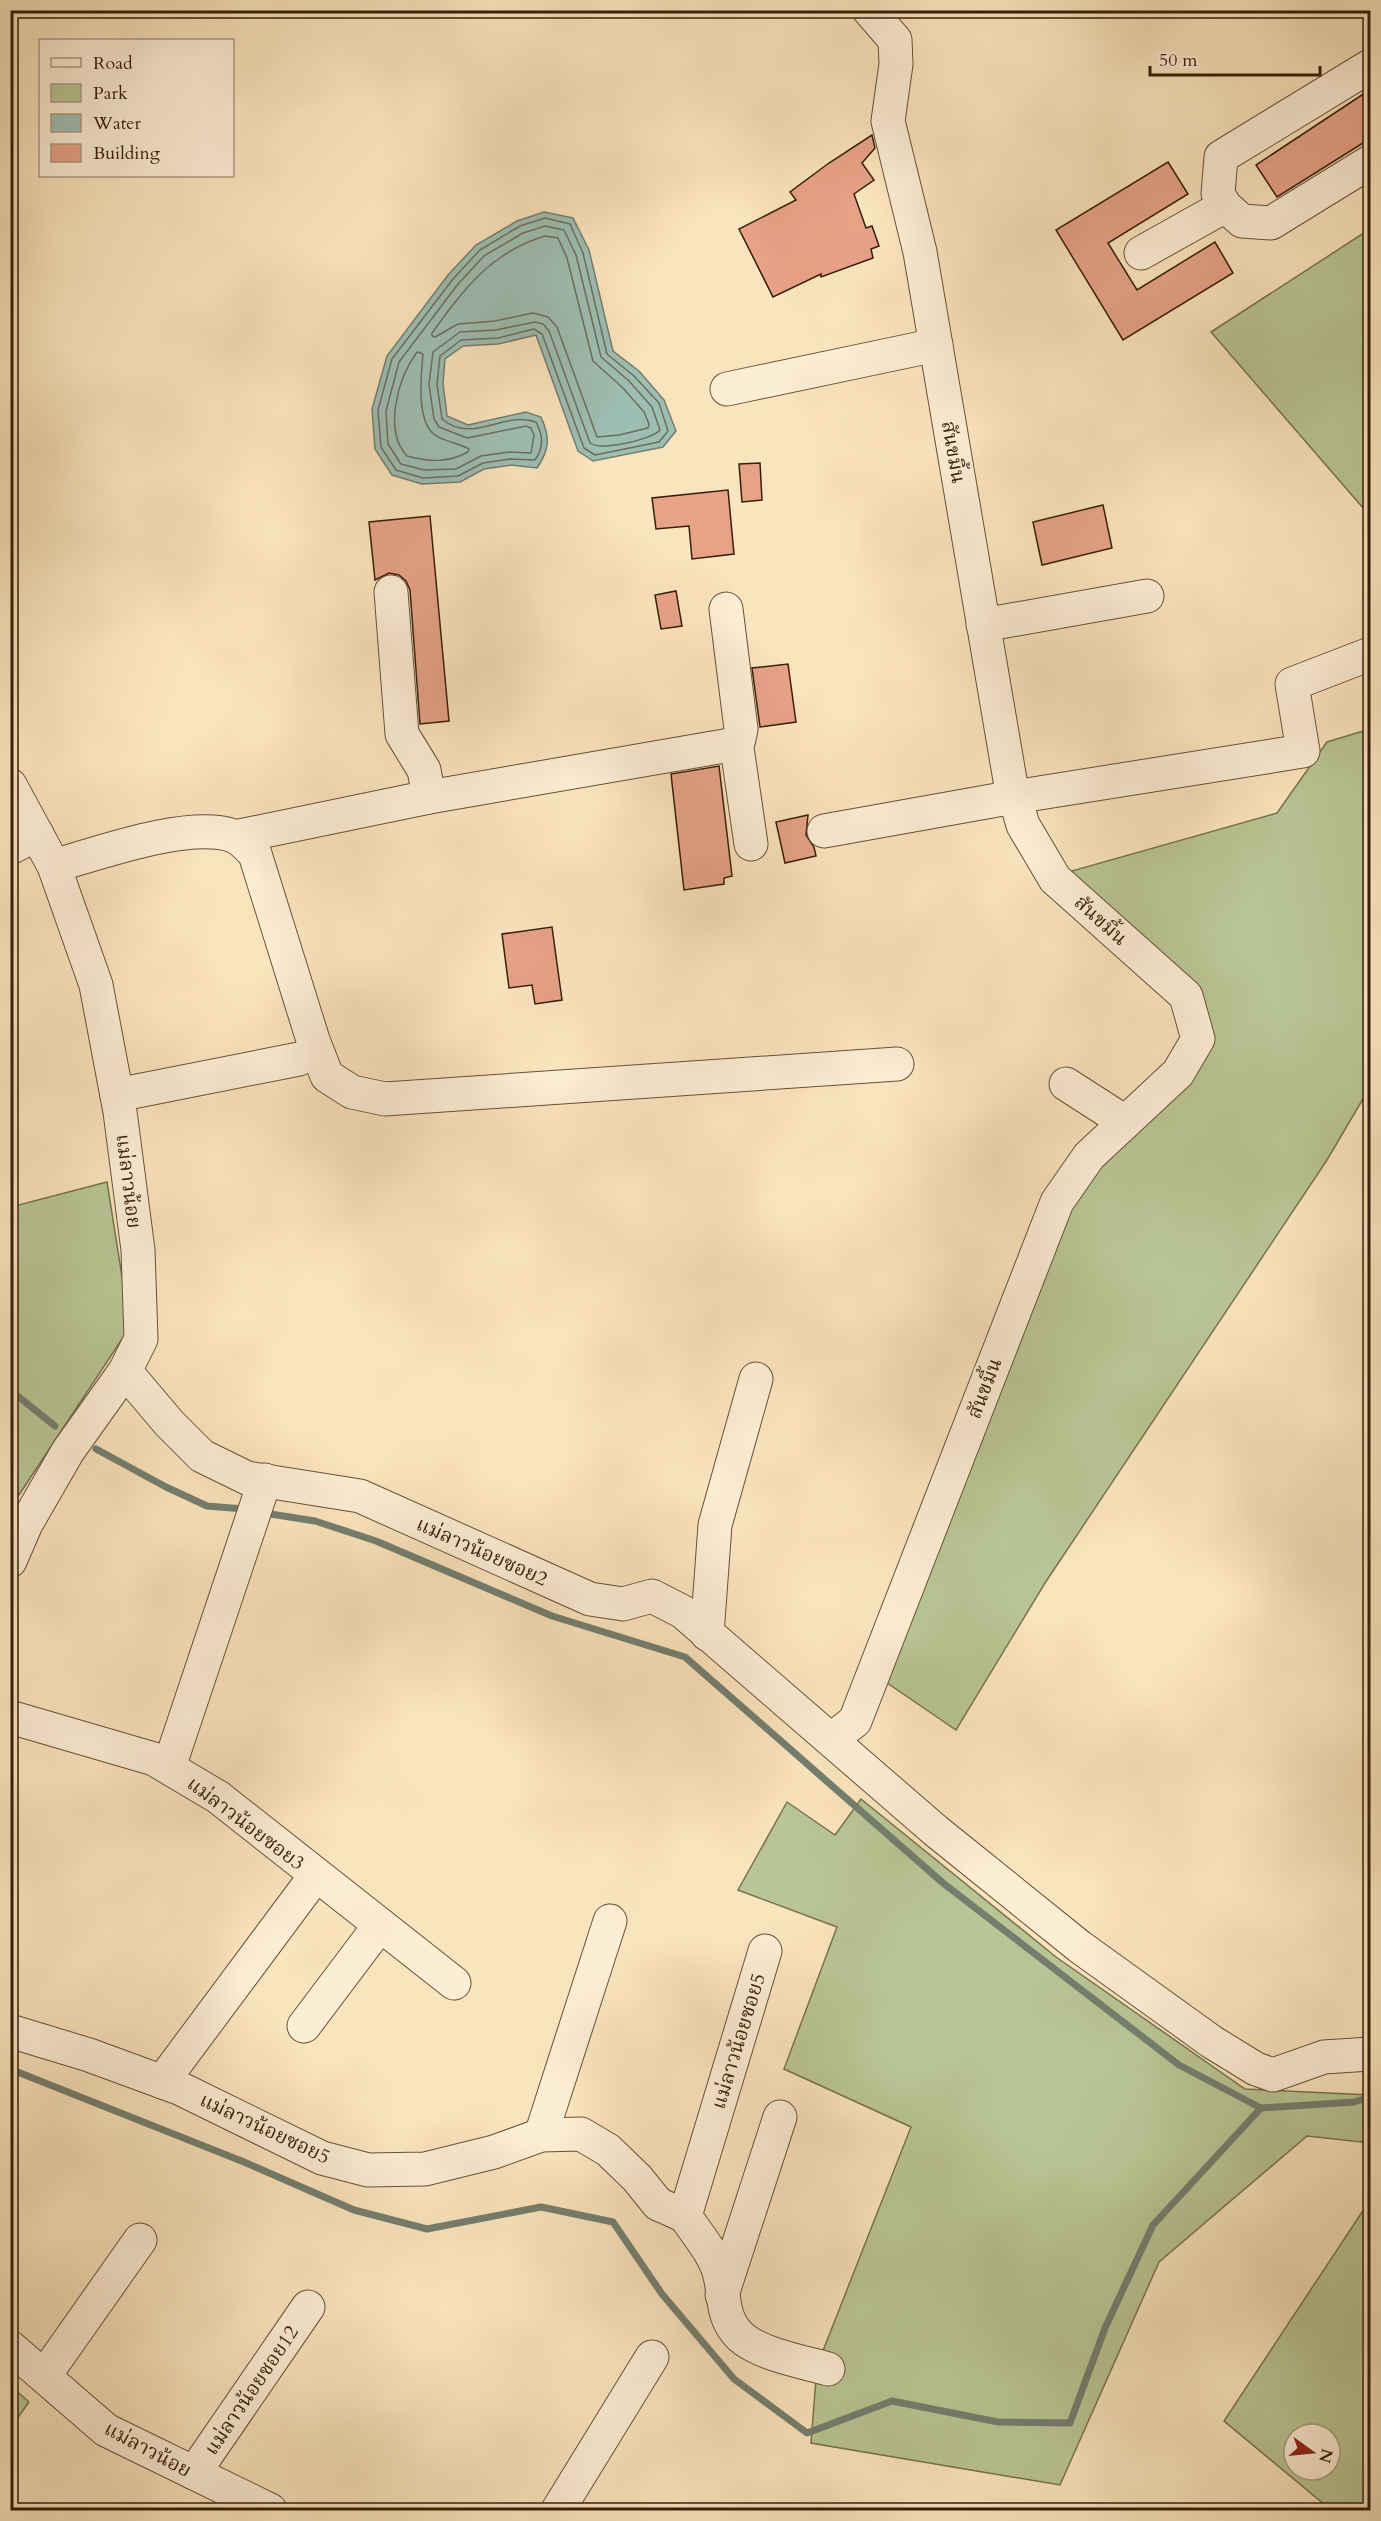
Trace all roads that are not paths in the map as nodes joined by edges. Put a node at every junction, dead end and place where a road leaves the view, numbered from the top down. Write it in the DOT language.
graph roads {
  1 [pos="868,10"];
  2 [pos="1371,66"];
  3 [pos="1371,162"];
  4 [pos="1225,206"];
  5 [pos="1141,253"];
  6 [pos="936,345"];
  7 [pos="727,389"];
  8 [pos="391,592"];
  9 [pos="1147,596"];
  10 [pos="726,609"];
  11 [pos="983,625"];
  12 [pos="1371,654"];
  13 [pos="736,741"];
  14 [pos="10,785"];
  15 [pos="1014,796"];
  16 [pos="429,797"];
  17 [pos="824,831"];
  18 [pos="235,837"];
  19 [pos="24,841"];
  20 [pos="751,844"];
  21 [pos="54,866"];
  22 [pos="299,1059"];
  23 [pos="897,1064"];
  24 [pos="1066,1084"];
  25 [pos="117,1095"];
  26 [pos="1125,1122"];
  27 [pos="125,1371"];
  28 [pos="756,1379"];
  29 [pos="266,1480"];
  30 [pos="10,1561"];
  31 [pos="707,1634"];
  32 [pos="10,1717"];
  33 [pos="832,1739"];
  34 [pos="169,1767"];
  35 [pos="316,1875"];
  36 [pos="610,1921"];
  37 [pos="380,1925"];
  38 [pos="765,1951"];
  39 [pos="454,1983"];
  40 [pos="304,2026"];
  41 [pos="10,2031"];
  42 [pos="1371,2054"];
  43 [pos="162,2082"];
  44 [pos="780,2116"];
  45 [pos="541,2135"];
  46 [pos="685,2216"];
  47 [pos="140,2240"];
  48 [pos="722,2296"];
  49 [pos="308,2307"];
  50 [pos="10,2347"];
  51 [pos="652,2357"];
  52 [pos="828,2369"];
  53 [pos="45,2375"];
  54 [pos="194,2473"];
  55 [pos="270,2511"];
  56 [pos="558,2511"];
  1 -- 6 [label="street, สันขมิ้น"];
  2 -- 4 [label="street"];
  3 -- 4 [label="street"];
  4 -- 5 [label="street"];
  6 -- 7 [label="street"];
  6 -- 11 [label="street, สันขมิ้น"];
  8 -- 16 [label="street"];
  9 -- 11 [label="street"];
  10 -- 13 [label="street"];
  11 -- 15 [label="street, สันขมิ้น"];
  12 -- 15 [label="street"];
  13 -- 16 [label="street"];
  13 -- 20 [label="street"];
  14 -- 19 [label="street, แม่ลาวน้อย"];
  15 -- 17 [label="street"];
  15 -- 26 [label="street, สันขมิ้น"];
  16 -- 18 [label="street"];
  18 -- 21 [label="street"];
  18 -- 23 [label="street"];
  19 -- 21 [label="street, แม่ลาวน้อย"];
  21 -- 25 [label="street, แม่ลาวน้อย"];
  22 -- 25 [label="street"];
  24 -- 26 [label="street"];
  25 -- 27 [label="street, แม่ลาวน้อย"];
  26 -- 33 [label="street, สันขมิ้น"];
  27 -- 29 [label="street, แม่ลาวน้อยซอย2"];
  27 -- 30 [label="street, แม่ลาวน้อย"];
  28 -- 31 [label="street"];
  29 -- 31 [label="street, แม่ลาวน้อยซอย2"];
  29 -- 34 [label="street"];
  31 -- 33 [label="street, แม่ลาวน้อยซอย2"];
  32 -- 34 [label="street, แม่ลาวน้อยซอย3"];
  33 -- 42 [label="street, แม่ลาวน้อยซอย2"];
  34 -- 35 [label="street, แม่ลาวน้อยซอย3"];
  35 -- 37 [label="street, แม่ลาวน้อยซอย3"];
  35 -- 43 [label="street"];
  36 -- 45 [label="street"];
  37 -- 39 [label="street, แม่ลาวน้อยซอย3"];
  37 -- 40 [label="street"];
  38 -- 46 [label="street, แม่ลาวน้อยซอย5"];
  41 -- 43 [label="street, แม่ลาวน้อยซอย5"];
  43 -- 45 [label="street, แม่ลาวน้อยซอย5"];
  44 -- 48 [label="street"];
  45 -- 46 [label="street, แม่ลาวน้อยซอย5"];
  46 -- 48 [label="street"];
  47 -- 53 [label="street"];
  48 -- 52 [label="street"];
  49 -- 54 [label="street, แม่ลาวน้อยซอย12"];
  50 -- 53 [label="street, แม่ลาวน้อย"];
  51 -- 56 [label="street"];
  53 -- 54 [label="street, แม่ลาวน้อย"];
  54 -- 55 [label="street, แม่ลาวน้อย"];
}
